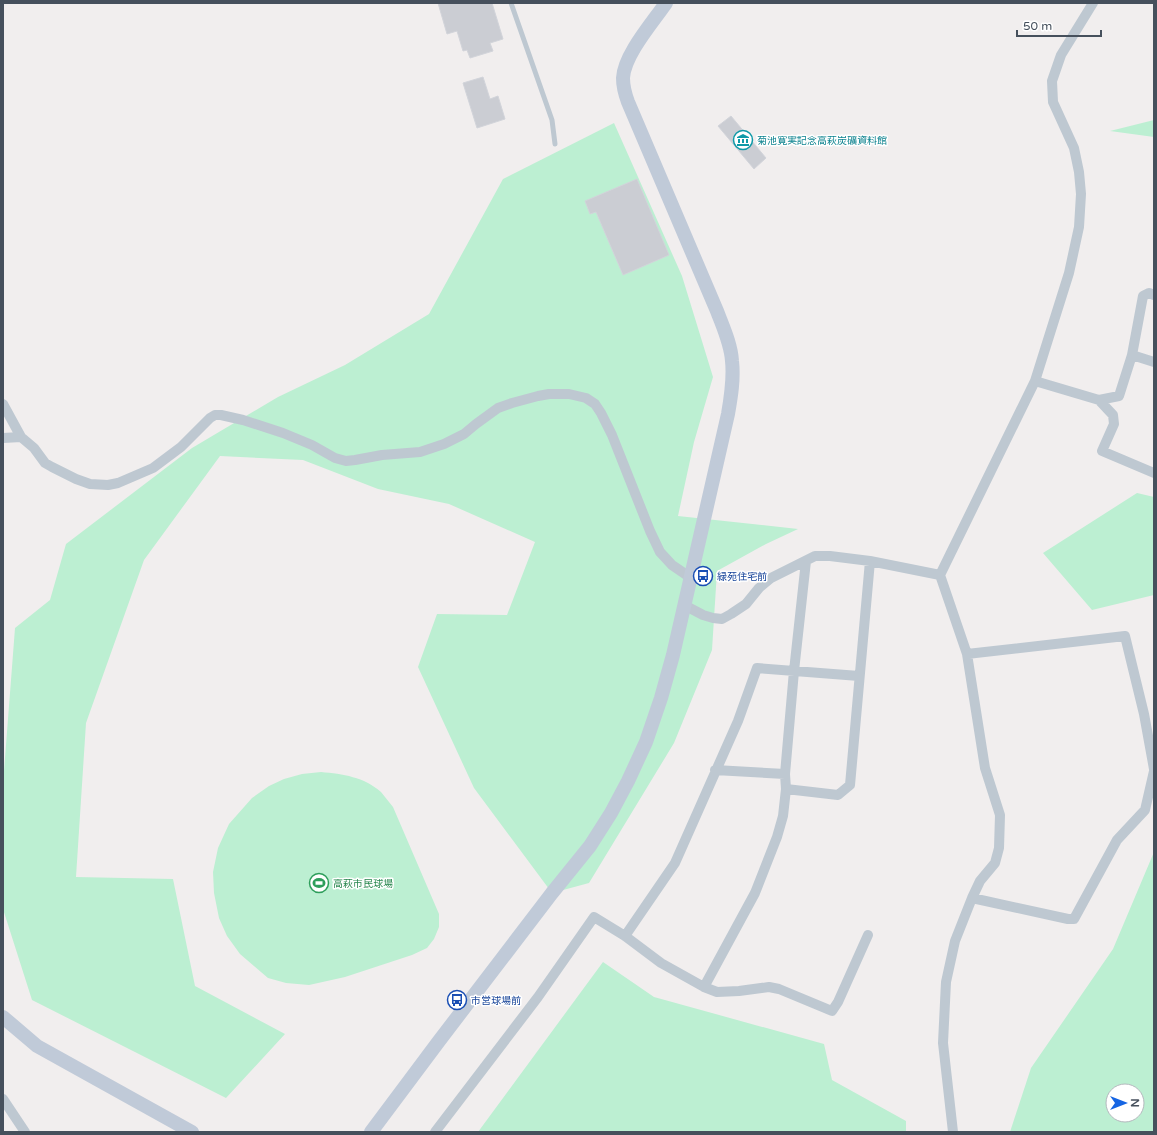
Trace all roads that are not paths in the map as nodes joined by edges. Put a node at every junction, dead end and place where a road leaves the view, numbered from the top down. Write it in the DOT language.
graph roads {
  1 [pos="511,3"];
  2 [pos="666,3"];
  3 [pos="1093,3"];
  4 [pos="555,144"];
  5 [pos="1154,295"];
  6 [pos="1132,355"];
  7 [pos="1154,362"];
  8 [pos="1035,381"];
  9 [pos="1100,400"];
  10 [pos="3,404"];
  11 [pos="21,437"];
  12 [pos="3,438"];
  13 [pos="1154,473"];
  14 [pos="806,561"];
  15 [pos="870,561"];
  16 [pos="940,575"];
  17 [pos="691,578"];
  18 [pos="684,605"];
  19 [pos="967,654"];
  20 [pos="794,671"];
  21 [pos="859,676"];
  22 [pos="715,770"];
  23 [pos="1154,770"];
  24 [pos="785,774"];
  25 [pos="786,789"];
  26 [pos="972,898"];
  27 [pos="868,935"];
  28 [pos="625,936"];
  29 [pos="704,987"];
  30 [pos="3,1017"];
  31 [pos="3,1099"];
  32 [pos="25,1132"];
  33 [pos="192,1132"];
  34 [pos="371,1132"];
  35 [pos="435,1132"];
  36 [pos="953,1132"];
  1 -- 4 [label="lane"];
  2 -- 17 [label="street"];
  3 -- 8 [label="street"];
  5 -- 6 [label="street"];
  6 -- 7 [label="street"];
  6 -- 9 [label="street"];
  8 -- 9 [label="street"];
  8 -- 16 [label="street"];
  9 -- 13 [label="street"];
  10 -- 11 [label="street"];
  11 -- 12 [label="street"];
  11 -- 17 [label="street"];
  14 -- 15 [label="street"];
  14 -- 18 [label="street"];
  14 -- 20 [label="street"];
  15 -- 16 [label="street"];
  15 -- 21 [label="street"];
  16 -- 19 [label="street"];
  17 -- 18 [label="street"];
  18 -- 34 [label="street"];
  19 -- 23 [label="street"];
  19 -- 26 [label="street"];
  20 -- 21 [label="street"];
  20 -- 22 [label="street"];
  20 -- 24 [label="street"];
  21 -- 25 [label="street"];
  22 -- 24 [label="street"];
  22 -- 28 [label="street"];
  23 -- 26 [label="street"];
  24 -- 25 [label="street"];
  25 -- 29 [label="street"];
  26 -- 36 [label="street"];
  27 -- 29 [label="street"];
  28 -- 29 [label="street"];
  28 -- 35 [label="street"];
  30 -- 33 [label="street"];
  31 -- 32 [label="street"];
}
